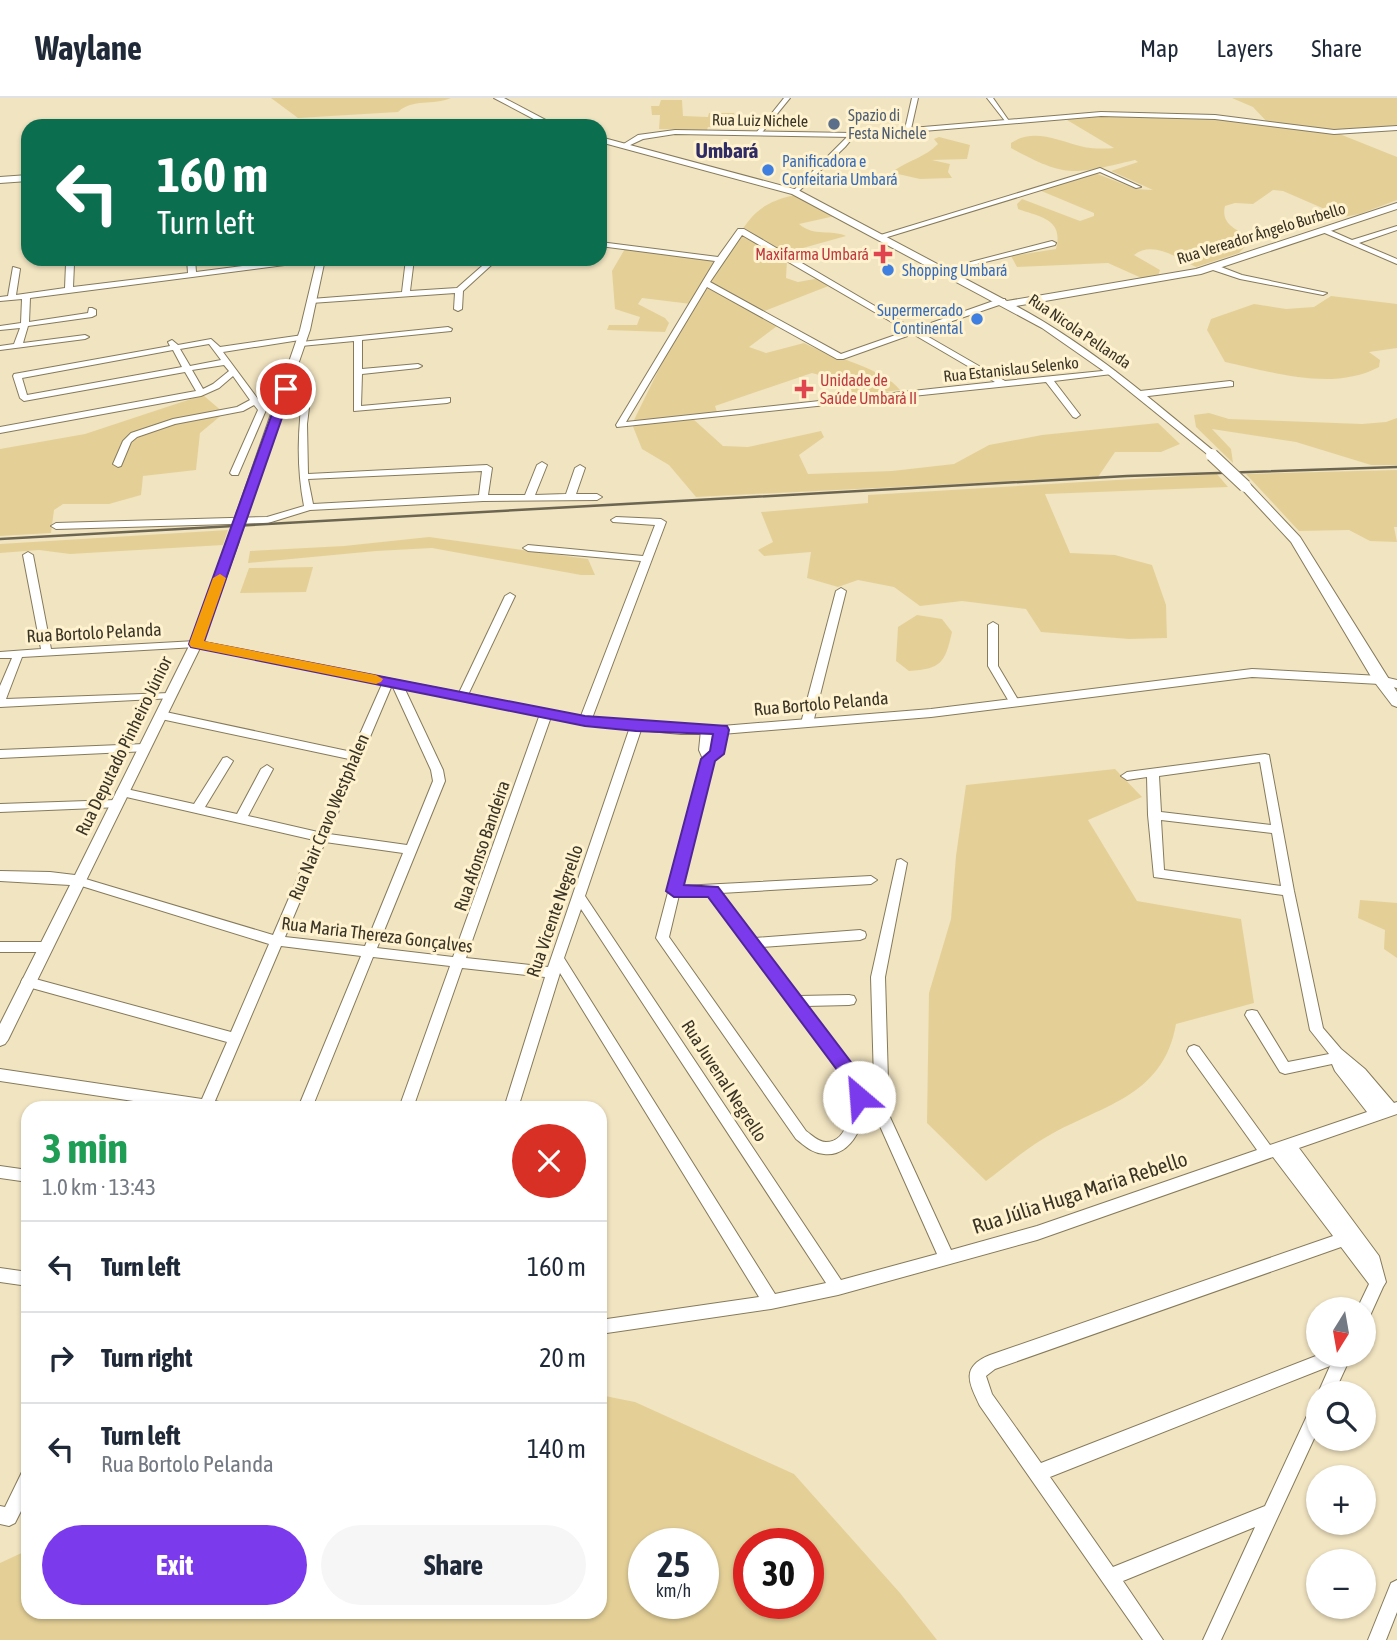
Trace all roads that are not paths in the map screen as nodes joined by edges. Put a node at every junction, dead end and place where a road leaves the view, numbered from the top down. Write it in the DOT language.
graph roads {
  1 [pos="498,98"];
  2 [pos="788,98"];
  3 [pos="915,98"];
  4 [pos="990,98"];
  5 [pos="539,119"];
  6 [pos="1007,120"];
  7 [pos="1397,128"];
  8 [pos="908,129"];
  9 [pos="758,134"];
  10 [pos="852,135"];
  11 [pos="607,141"];
  12 [pos="626,145"];
  13 [pos="21,178"];
  14 [pos="0,180"];
  15 [pos="1139,187"];
  16 [pos="794,192"];
  17 [pos="1396,207"];
  18 [pos="1397,228"];
  19 [pos="741,231"];
  20 [pos="1324,231"];
  21 [pos="878,237"];
  22 [pos="1052,243"];
  23 [pos="1352,243"];
  24 [pos="607,244"];
  25 [pos="720,259"];
  26 [pos="1397,262"];
  27 [pos="70,266"];
  28 [pos="191,266"];
  29 [pos="238,266"];
  30 [pos="319,266"];
  31 [pos="409,266"];
  32 [pos="486,266"];
  33 [pos="1213,267"];
  34 [pos="16,269"];
  35 [pos="940,271"];
  36 [pos="192,275"];
  37 [pos="706,283"];
  38 [pos="69,290"];
  39 [pos="459,290"];
  40 [pos="1322,293"];
  41 [pos="406,294"];
  42 [pos="26,296"];
  43 [pos="12,298"];
  44 [pos="0,299"];
  45 [pos="311,302"];
  46 [pos="1005,303"];
  47 [pos="458,309"];
  48 [pos="92,310"];
  49 [pos="24,324"];
  50 [pos="0,328"];
  51 [pos="448,330"];
  52 [pos="917,332"];
  53 [pos="85,337"];
  54 [pos="358,338"];
  55 [pos="211,341"];
  56 [pos="302,341"];
  57 [pos="18,345"];
  58 [pos="173,345"];
  59 [pos="0,348"];
  60 [pos="219,351"];
  61 [pos="226,362"];
  62 [pos="418,366"];
  63 [pos="188,368"];
  64 [pos="232,372"];
  65 [pos="357,372"];
  66 [pos="1112,372"];
  67 [pos="17,376"];
  68 [pos="290,378"];
  69 [pos="1048,379"];
  70 [pos="1004,384"];
  71 [pos="1230,384"];
  72 [pos="201,393"];
  73 [pos="1140,394"];
  74 [pos="256,400"];
  75 [pos="447,400"];
  76 [pos="1076,415"];
  77 [pos="0,430"];
  78 [pos="118,464"];
  79 [pos="542,466"];
  80 [pos="580,468"];
  81 [pos="235,473"];
  82 [pos="303,477"];
  83 [pos="529,497"];
  84 [pos="570,497"];
  85 [pos="597,497"];
  86 [pos="483,498"];
  87 [pos="309,507"];
  88 [pos="616,520"];
  89 [pos="56,526"];
  90 [pos="528,548"];
  91 [pos="28,555"];
  92 [pos="646,559"];
  93 [pos="841,591"];
  94 [pos="510,596"];
  95 [pos="993,625"];
  96 [pos="196,644"];
  97 [pos="47,653"];
  98 [pos="0,655"];
  99 [pos="18,655"];
  100 [pos="1380,680"];
  101 [pos="392,682"];
  102 [pos="1397,684"];
  103 [pos="170,696"];
  104 [pos="462,697"];
  105 [pos="0,701"];
  106 [pos="1016,702"];
  107 [pos="1397,702"];
  108 [pos="546,714"];
  109 [pos="161,715"];
  110 [pos="585,721"];
  111 [pos="807,723"];
  112 [pos="636,727"];
  113 [pos="707,730"];
  114 [pos="722,730"];
  115 [pos="144,748"];
  116 [pos="0,754"];
  117 [pos="355,757"];
  118 [pos="709,759"];
  119 [pos="227,761"];
  120 [pos="267,769"];
  121 [pos="1153,773"];
  122 [pos="1127,776"];
  123 [pos="119,798"];
  124 [pos="0,808"];
  125 [pos="198,808"];
  126 [pos="1154,815"];
  127 [pos="240,820"];
  128 [pos="1278,830"];
  129 [pos="321,837"];
  130 [pos="411,850"];
  131 [pos="901,863"];
  132 [pos="0,876"];
  133 [pos="871,880"];
  134 [pos="79,881"];
  135 [pos="674,891"];
  136 [pos="713,891"];
  137 [pos="1288,891"];
  138 [pos="579,896"];
  139 [pos="860,935"];
  140 [pos="275,941"];
  141 [pos="751,943"];
  142 [pos="0,947"];
  143 [pos="46,947"];
  144 [pos="370,952"];
  145 [pos="460,962"];
  146 [pos="555,966"];
  147 [pos="29,982"];
  148 [pos="849,1000"];
  149 [pos="795,1001"];
  150 [pos="1252,1015"];
  151 [pos="4,1022"];
  152 [pos="235,1038"];
  153 [pos="0,1040"];
  154 [pos="1194,1051"];
  155 [pos="1338,1056"];
  156 [pos="0,1075"];
  157 [pos="171,1101"];
  158 [pos="213,1101"];
  159 [pos="308,1101"];
  160 [pos="410,1101"];
  161 [pos="513,1101"];
  162 [pos="1388,1111"];
  163 [pos="1277,1149"];
  164 [pos="0,1172"];
  165 [pos="21,1175"];
  166 [pos="1349,1237"];
  167 [pos="947,1258"];
  168 [pos="0,1275"];
  169 [pos="21,1278"];
  170 [pos="838,1288"];
  171 [pos="1371,1297"];
  172 [pos="771,1302"];
  173 [pos="607,1326"];
  174 [pos="1310,1367"];
  175 [pos="1306,1437"];
  176 [pos="1038,1473"];
  177 [pos="21,1489"];
  178 [pos="1271,1512"];
  179 [pos="4,1516"];
  180 [pos="1110,1577"];
  181 [pos="1397,1589"];
  182 [pos="1393,1612"];
  183 [pos="1154,1640"];
  184 [pos="1212,1640"];
  185 [pos="1377,1640"];
  1 -- 5 [label="main road"];
  2 -- 9 [label="street"];
  3 -- 8 [label="street"];
  4 -- 6 [label="street"];
  6 -- 7 [label="street, Rua Luiz Nichele"];
  6 -- 8 [label="street, Rua Luiz Nichele"];
  8 -- 10 [label="street, Rua Luiz Nichele"];
  9 -- 10 [label="street, Rua Luiz Nichele"];
  9 -- 12 [label="street, Rua Luiz Nichele"];
  10 -- 16 [label="street"];
  11 -- 12 [label="main road, Rua Nicola Pellanda"];
  12 -- 16 [label="main road, Rua Nicola Pellanda"];
  13 -- 14 [label="main road"];
  15 -- 21 [label="street"];
  16 -- 21 [label="main road, Rua Nicola Pellanda"];
  17 -- 20 [label="main road, Rua Vereador Ângelo Burbello"];
  18 -- 23 [label="street"];
  19 -- 25 [label="street"];
  19 -- 52 [label="street"];
  20 -- 23 [label="street"];
  20 -- 33 [label="main road, Rua Vereador Ângelo Burbello"];
  21 -- 35 [label="main road, Rua Nicola Pellanda"];
  22 -- 35 [label="street"];
  23 -- 26 [label="street"];
  24 -- 25 [label="street"];
  25 -- 37 [label="street"];
  27 -- 38 [label="street"];
  28 -- 36 [label="street"];
  29 -- 36 [label="street"];
  30 -- 45 [label="street, Rua Deputado Pinheiro Júnior"];
  31 -- 41 [label="street"];
  32 -- 39 [label="street"];
  33 -- 40 [label="street"];
  33 -- 46 [label="main road, Rua Vereador Ângelo Burbello"];
  34 -- 43 [label="street"];
  35 -- 46 [label="main road, Rua Nicola Pellanda"];
  36 -- 38 [label="street"];
  37 -- 52 [label="street"];
  37 -- 70 [label="street, Rua Estanislau Selenko"];
  38 -- 42 [label="street"];
  39 -- 41 [label="street"];
  39 -- 47 [label="street"];
  41 -- 45 [label="street"];
  42 -- 43 [label="street"];
  42 -- 49 [label="street"];
  43 -- 44 [label="street"];
  45 -- 56 [label="street, Rua Deputado Pinheiro Júnior"];
  46 -- 52 [label="street"];
  46 -- 66 [label="main road, Rua Nicola Pellanda"];
  48 -- 49 [label="street"];
  49 -- 50 [label="street"];
  49 -- 57 [label="street"];
  51 -- 54 [label="street"];
  52 -- 70 [label="street"];
  53 -- 57 [label="street"];
  54 -- 56 [label="street"];
  54 -- 65 [label="street"];
  55 -- 58 [label="street"];
  55 -- 60 [label="street"];
  56 -- 60 [label="street"];
  56 -- 68 [label="street, Rua Deputado Pinheiro Júnior"];
  57 -- 59 [label="street"];
  58 -- 63 [label="street"];
  58 -- 67 [label="street"];
  60 -- 61 [label="street"];
  61 -- 63 [label="street"];
  61 -- 64 [label="street"];
  62 -- 65 [label="street"];
  63 -- 67 [label="street"];
  63 -- 72 [label="street"];
  64 -- 72 [label="street"];
  64 -- 74 [label="street"];
  65 -- 75 [label="street"];
  66 -- 69 [label="street, Rua Estanislau Selenko"];
  66 -- 73 [label="main road, Rua Nicola Pellanda"];
  68 -- 82 [label="street"];
  68 -- 96 [label="street, Rua Deputado Pinheiro Júnior, bridge"];
  69 -- 70 [label="street, Rua Estanislau Selenko"];
  69 -- 76 [label="street"];
  71 -- 73 [label="street"];
  72 -- 77 [label="street"];
  73 -- 100 [label="main road, Rua Nicola Pellanda, bridge"];
  74 -- 78 [label="street"];
  74 -- 81 [label="street"];
  79 -- 83 [label="street"];
  80 -- 84 [label="street"];
  82 -- 86 [label="street"];
  82 -- 87 [label="street"];
  83 -- 84 [label="street"];
  83 -- 86 [label="street"];
  84 -- 85 [label="street"];
  86 -- 87 [label="street"];
  87 -- 89 [label="street"];
  88 -- 92 [label="street"];
  90 -- 92 [label="street"];
  91 -- 97 [label="street"];
  92 -- 110 [label="street"];
  93 -- 111 [label="street"];
  94 -- 104 [label="street"];
  95 -- 106 [label="street"];
  96 -- 97 [label="street, Rua Bortolo Pelanda"];
  96 -- 101 [label="street, Rua Bortolo Pelanda"];
  96 -- 103 [label="street, Rua Deputado Pinheiro Júnior"];
  97 -- 99 [label="street, Rua Bortolo Pelanda"];
  98 -- 99 [label="street, Rua Bortolo Pelanda"];
  99 -- 105 [label="street"];
  100 -- 102 [label="street, Rua Bortolo Pelanda"];
  100 -- 106 [label="street, Rua Bortolo Pelanda"];
  100 -- 107 [label="main road, Rua Nicola Pellanda"];
  101 -- 104 [label="street, Rua Bortolo Pelanda"];
  101 -- 117 [label="street, Rua Nair Cravo Westphalen"];
  101 -- 130 [label="street"];
  103 -- 105 [label="street"];
  103 -- 109 [label="street, Rua Deputado Pinheiro Júnior"];
  104 -- 108 [label="street, Rua Bortolo Pelanda"];
  106 -- 111 [label="street, Rua Bortolo Pelanda"];
  108 -- 110 [label="street, Rua Bortolo Pelanda"];
  108 -- 145 [label="street, Rua Afonso Bandeira"];
  109 -- 115 [label="street, Rua Deputado Pinheiro Júnior"];
  109 -- 117 [label="street"];
  110 -- 112 [label="street, Rua Bortolo Pelanda"];
  111 -- 114 [label="street, Rua Bortolo Pelanda"];
  112 -- 113 [label="street, Rua Bortolo Pelanda"];
  112 -- 138 [label="street, Rua Vicente Negrello"];
  113 -- 114 [label="street, Rua Bortolo Pelanda"];
  113 -- 118 [label="street"];
  114 -- 118 [label="street"];
  115 -- 116 [label="street"];
  115 -- 123 [label="street, Rua Deputado Pinheiro Júnior"];
  117 -- 129 [label="street, Rua Nair Cravo Westphalen"];
  118 -- 135 [label="street"];
  119 -- 125 [label="street"];
  120 -- 127 [label="street"];
  121 -- 122 [label="street"];
  121 -- 126 [label="street"];
  121 -- 128 [label="street"];
  123 -- 124 [label="street"];
  123 -- 125 [label="street"];
  123 -- 134 [label="street, Rua Deputado Pinheiro Júnior"];
  125 -- 127 [label="street"];
  126 -- 128 [label="street"];
  126 -- 137 [label="street"];
  127 -- 129 [label="street"];
  128 -- 137 [label="street"];
  129 -- 130 [label="street"];
  129 -- 140 [label="street, Rua Nair Cravo Westphalen"];
  130 -- 144 [label="street"];
  131 -- 167 [label="street"];
  132 -- 134 [label="street"];
  133 -- 136 [label="street"];
  134 -- 140 [label="street, Rua Maria Thereza Gonçalves"];
  134 -- 143 [label="street, Rua Deputado Pinheiro Júnior"];
  135 -- 136 [label="street"];
  135 -- 149 [label="street"];
  136 -- 141 [label="street"];
  137 -- 155 [label="street"];
  138 -- 146 [label="street, Rua Vicente Negrello"];
  138 -- 170 [label="street, Rua Juvenal Negrello"];
  139 -- 141 [label="street"];
  140 -- 144 [label="street, Rua Maria Thereza Gonçalves"];
  140 -- 152 [label="street, Rua Nair Cravo Westphalen"];
  141 -- 149 [label="street"];
  142 -- 143 [label="street"];
  143 -- 147 [label="street, Rua Deputado Pinheiro Júnior"];
  144 -- 145 [label="street, Rua Maria Thereza Gonçalves"];
  144 -- 159 [label="street"];
  145 -- 146 [label="street, Rua Maria Thereza Gonçalves"];
  145 -- 160 [label="street, Rua Afonso Bandeira"];
  146 -- 161 [label="street, Rua Vicente Negrello"];
  146 -- 172 [label="street"];
  147 -- 151 [label="street, Rua Deputado Pinheiro Júnior"];
  147 -- 152 [label="street"];
  148 -- 149 [label="street"];
  150 -- 155 [label="street"];
  151 -- 153 [label="street, Rua Deputado Pinheiro Júnior"];
  152 -- 158 [label="street, Rua Nair Cravo Westphalen"];
  154 -- 163 [label="street"];
  155 -- 162 [label="street"];
  156 -- 157 [label="street"];
  162 -- 163 [label="street, Rua Júlia Huga Maria Rebello"];
  163 -- 166 [label="street"];
  163 -- 167 [label="street, Rua Júlia Huga Maria Rebello"];
  164 -- 165 [label="street"];
  166 -- 171 [label="street"];
  166 -- 176 [label="street"];
  167 -- 170 [label="street, Rua Júlia Huga Maria Rebello"];
  168 -- 169 [label="street"];
  170 -- 172 [label="street, Rua Júlia Huga Maria Rebello"];
  172 -- 173 [label="street, Rua Júlia Huga Maria Rebello"];
  174 -- 176 [label="street"];
  175 -- 178 [label="street"];
  176 -- 180 [label="street"];
  177 -- 179 [label="street"];
  178 -- 180 [label="street"];
  178 -- 184 [label="street"];
  180 -- 183 [label="street"];
  181 -- 182 [label="street"];
  182 -- 185 [label="street"];
}
